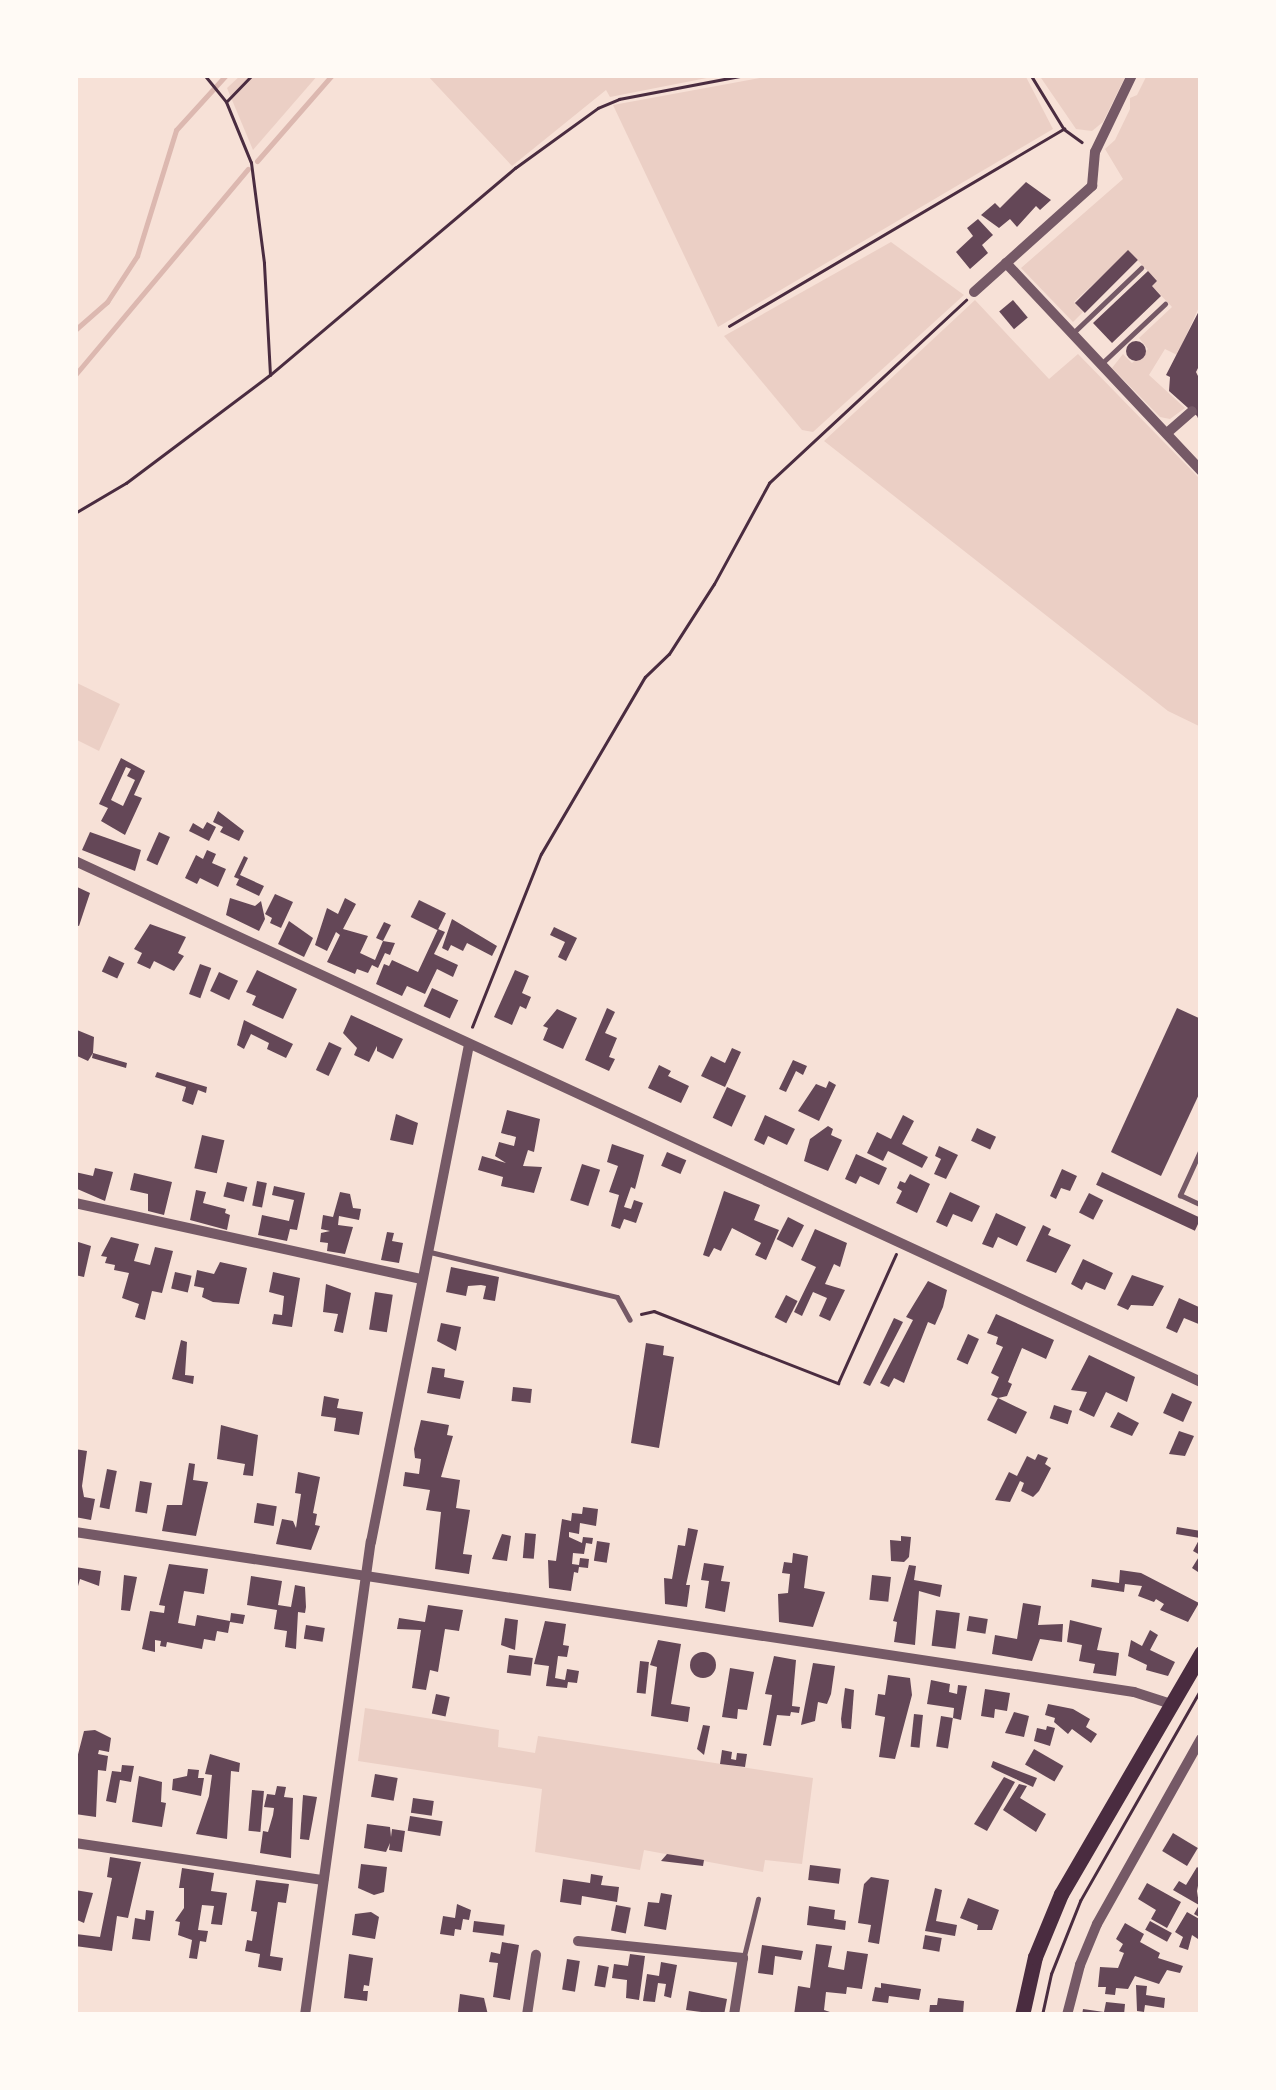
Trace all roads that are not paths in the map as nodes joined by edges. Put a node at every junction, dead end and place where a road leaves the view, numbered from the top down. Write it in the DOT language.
graph roads {
  1 [pos="1132,75"];
  2 [pos="1006,263"];
  3 [pos="1141,268"];
  4 [pos="974,292"];
  5 [pos="1165,304"];
  6 [pos="1072,334"];
  7 [pos="1102,364"];
  8 [pos="1192,411"];
  9 [pos="1167,433"];
  10 [pos="1201,471"];
  11 [pos="75,860"];
  12 [pos="469,1045"];
  13 [pos="1201,1148"];
  14 [pos="75,1203"];
  15 [pos="1201,1205"];
  16 [pos="427,1252"];
  17 [pos="422,1279"];
  18 [pos="630,1320"];
  19 [pos="1201,1382"];
  20 [pos="75,1532"];
  21 [pos="366,1577"];
  22 [pos="1201,1653"];
  23 [pos="1171,1704"];
  24 [pos="1201,1739"];
  25 [pos="75,1843"];
  26 [pos="323,1880"];
  27 [pos="758,1900"];
  28 [pos="578,1941"];
  29 [pos="536,1955"];
  30 [pos="743,1958"];
  31 [pos="304,2015"];
  32 [pos="527,2015"];
  33 [pos="734,2015"];
  34 [pos="1022,2015"];
  35 [pos="1067,2015"];
  1 -- 2 [label="street"];
  2 -- 4 [label="street"];
  2 -- 6 [label="street"];
  3 -- 6 [label="lane"];
  5 -- 7 [label="lane"];
  6 -- 7 [label="street"];
  7 -- 9 [label="street"];
  8 -- 9 [label="street"];
  9 -- 10 [label="street"];
  11 -- 12 [label="street"];
  12 -- 16 [label="street"];
  12 -- 19 [label="street"];
  13 -- 15 [label="lane"];
  14 -- 17 [label="street"];
  16 -- 17 [label="street"];
  16 -- 18 [label="lane"];
  17 -- 21 [label="street"];
  20 -- 21 [label="street"];
  21 -- 23 [label="street"];
  21 -- 26 [label="street"];
  22 -- 23 [label="main road"];
  23 -- 34 [label="main road"];
  24 -- 35 [label="street"];
  25 -- 26 [label="street"];
  26 -- 31 [label="street"];
  27 -- 30 [label="lane"];
  28 -- 30 [label="street"];
  29 -- 32 [label="street"];
  30 -- 33 [label="street"];
}
